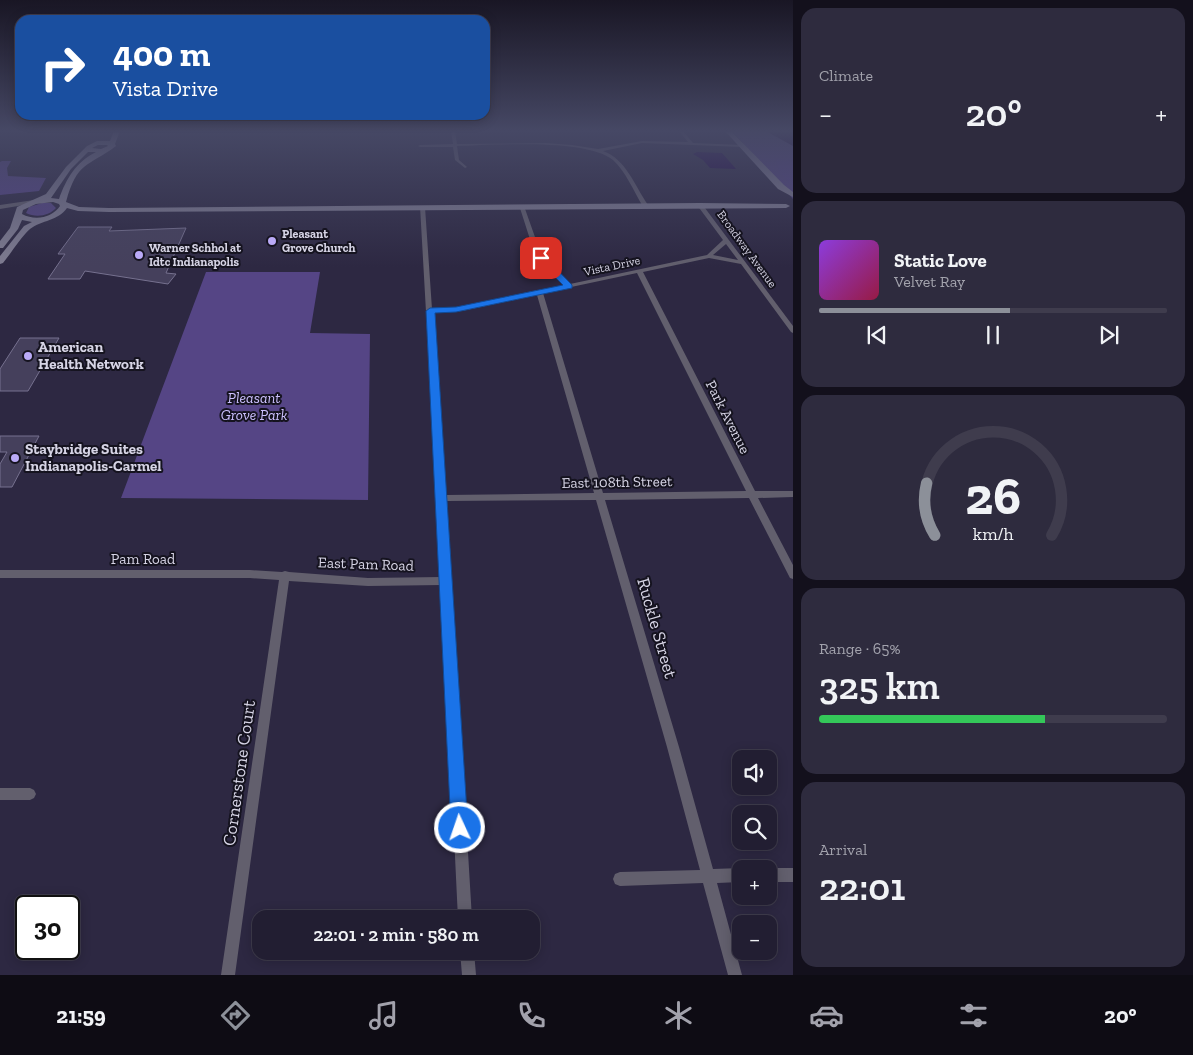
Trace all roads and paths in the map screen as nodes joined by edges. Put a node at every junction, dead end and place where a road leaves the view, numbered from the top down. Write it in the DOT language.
graph roads {
  1 [pos="62,176"];
  2 [pos="73,176"];
  3 [pos="628,176"];
  4 [pos="771,176"];
  5 [pos="781,187"];
  6 [pos="793,196"];
  7 [pos="781,198"];
  8 [pos="37,201"];
  9 [pos="63,203"];
  10 [pos="759,204"];
  11 [pos="645,205"];
  12 [pos="700,205"];
  13 [pos="521,206"];
  14 [pos="422,207"];
  15 [pos="0,208"];
  16 [pos="791,208"];
  17 [pos="109,210"];
  18 [pos="19,215"];
  19 [pos="47,217"];
  20 [pos="726,240"];
  21 [pos="0,246"];
  22 [pos="710,256"];
  23 [pos="0,261"];
  24 [pos="743,263"];
  25 [pos="639,271"];
  26 [pos="569,286"];
  27 [pos="540,293"];
  28 [pos="430,311"];
  29 [pos="793,331"];
  30 [pos="752,494"];
  31 [pos="793,494"];
  32 [pos="600,496"];
  33 [pos="442,498"];
  34 [pos="285,575"];
  35 [pos="793,575"];
  36 [pos="1,577"];
  37 [pos="445,581"];
  38 [pos="0,794"];
  39 [pos="30,794"];
  40 [pos="732,875"];
  41 [pos="777,875"];
  42 [pos="793,875"];
  43 [pos="708,876"];
  44 [pos="620,879"];
  45 [pos="464,910"];
  46 [pos="468,960"];
  47 [pos="228,975"];
  48 [pos="469,975"];
  49 [pos="735,975"];
  1 -- 8 [label="main road"];
  2 -- 9 [label="main road"];
  3 -- 11 [label="street"];
  4 -- 5 [label="main road"];
  5 -- 6 [label="main road"];
  5 -- 7 [label="main road"];
  6 -- 7 [label="main road"];
  7 -- 10 [label="main road"];
  7 -- 16 [label="main road"];
  8 -- 9 [label="main road"];
  8 -- 15 [label="street"];
  8 -- 18 [label="main road"];
  9 -- 17 [label="main road"];
  9 -- 19 [label="main road"];
  10 -- 12 [label="main road"];
  10 -- 16 [label="main road"];
  11 -- 12 [label="main road"];
  11 -- 13 [label="main road"];
  12 -- 20 [label="street, Broadway Avenue"];
  13 -- 14 [label="main road"];
  13 -- 26 [label="street"];
  14 -- 17 [label="main road"];
  14 -- 28 [label="street"];
  15 -- 18 [label="street"];
  17 -- 19 [label="main road"];
  18 -- 19 [label="main road"];
  18 -- 21 [label="main road"];
  19 -- 23 [label="main road"];
  20 -- 22 [label="street"];
  20 -- 24 [label="street, Broadway Avenue"];
  22 -- 24 [label="street, Vista Drive"];
  22 -- 25 [label="street, Vista Drive"];
  24 -- 29 [label="street, Broadway Avenue"];
  25 -- 26 [label="street, Vista Drive"];
  25 -- 30 [label="street, Park Avenue"];
  26 -- 27 [label="street, Vista Drive"];
  27 -- 28 [label="street, Vista Drive"];
  27 -- 32 [label="street, Ruckle Street"];
  28 -- 33 [label="street"];
  30 -- 31 [label="street, East 108th Street"];
  30 -- 32 [label="street, East 108th Street"];
  30 -- 35 [label="street, Park Avenue"];
  32 -- 33 [label="street, East 108th Street"];
  32 -- 43 [label="street, Ruckle Street"];
  33 -- 37 [label="street"];
  34 -- 36 [label="street, Pam Road"];
  34 -- 37 [label="street, East Pam Road"];
  34 -- 47 [label="street, Cornerstone Court"];
  37 -- 45 [label="street"];
  38 -- 39 [label="street"];
  40 -- 43 [label="street"];
  41 -- 42 [label="street"];
  43 -- 44 [label="street"];
  43 -- 49 [label="street, Ruckle Street"];
  46 -- 48 [label="street"];
}
